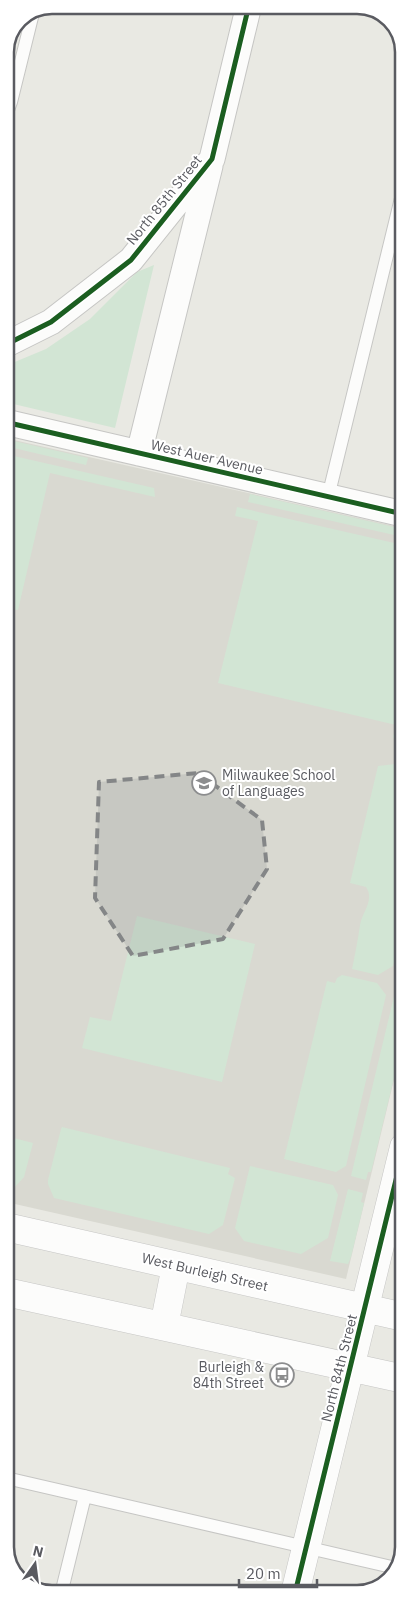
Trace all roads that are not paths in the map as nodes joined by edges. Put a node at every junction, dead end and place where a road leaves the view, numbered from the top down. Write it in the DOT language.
graph roads {
  1 [pos="246,14"];
  2 [pos="31,20"];
  3 [pos="14,90"];
  4 [pos="212,158"];
  5 [pos="395,223"];
  6 [pos="14,340"];
  7 [pos="14,424"];
  8 [pos="139,453"];
  9 [pos="328,497"];
  10 [pos="395,512"];
  11 [pos="395,1184"];
  12 [pos="14,1229"];
  13 [pos="176,1266"];
  14 [pos="14,1294"];
  15 [pos="365,1308"];
  16 [pos="395,1316"];
  17 [pos="164,1326"];
  18 [pos="351,1366"];
  19 [pos="395,1377"];
  20 [pos="14,1480"];
  21 [pos="85,1496"];
  22 [pos="306,1547"];
  23 [pos="390,1567"];
  24 [pos="63,1585"];
  25 [pos="297,1585"];
  1 -- 4 [label="street, North 85th Street"];
  2 -- 3 [label="lane"];
  4 -- 6 [label="street, North 85th Street"];
  4 -- 8 [label="street, North 85th Street"];
  5 -- 9 [label="lane"];
  7 -- 8 [label="street, West Auer Avenue"];
  8 -- 9 [label="street, West Auer Avenue"];
  9 -- 10 [label="street, West Auer Avenue"];
  11 -- 15 [label="main road, North 84th Street"];
  12 -- 13 [label="main road, West Burleigh Street"];
  13 -- 15 [label="main road, West Burleigh Street"];
  13 -- 17 [label="main road"];
  14 -- 17 [label="main road"];
  15 -- 16 [label="main road, West Burleigh Street"];
  15 -- 18 [label="main road, North 84th Street"];
  17 -- 18 [label="main road"];
  18 -- 19 [label="main road"];
  18 -- 22 [label="main road, North 84th Street"];
  20 -- 21 [label="lane"];
  21 -- 22 [label="lane"];
  21 -- 24 [label="lane"];
  22 -- 23 [label="lane"];
  22 -- 25 [label="main road, North 84th Street"];
}
